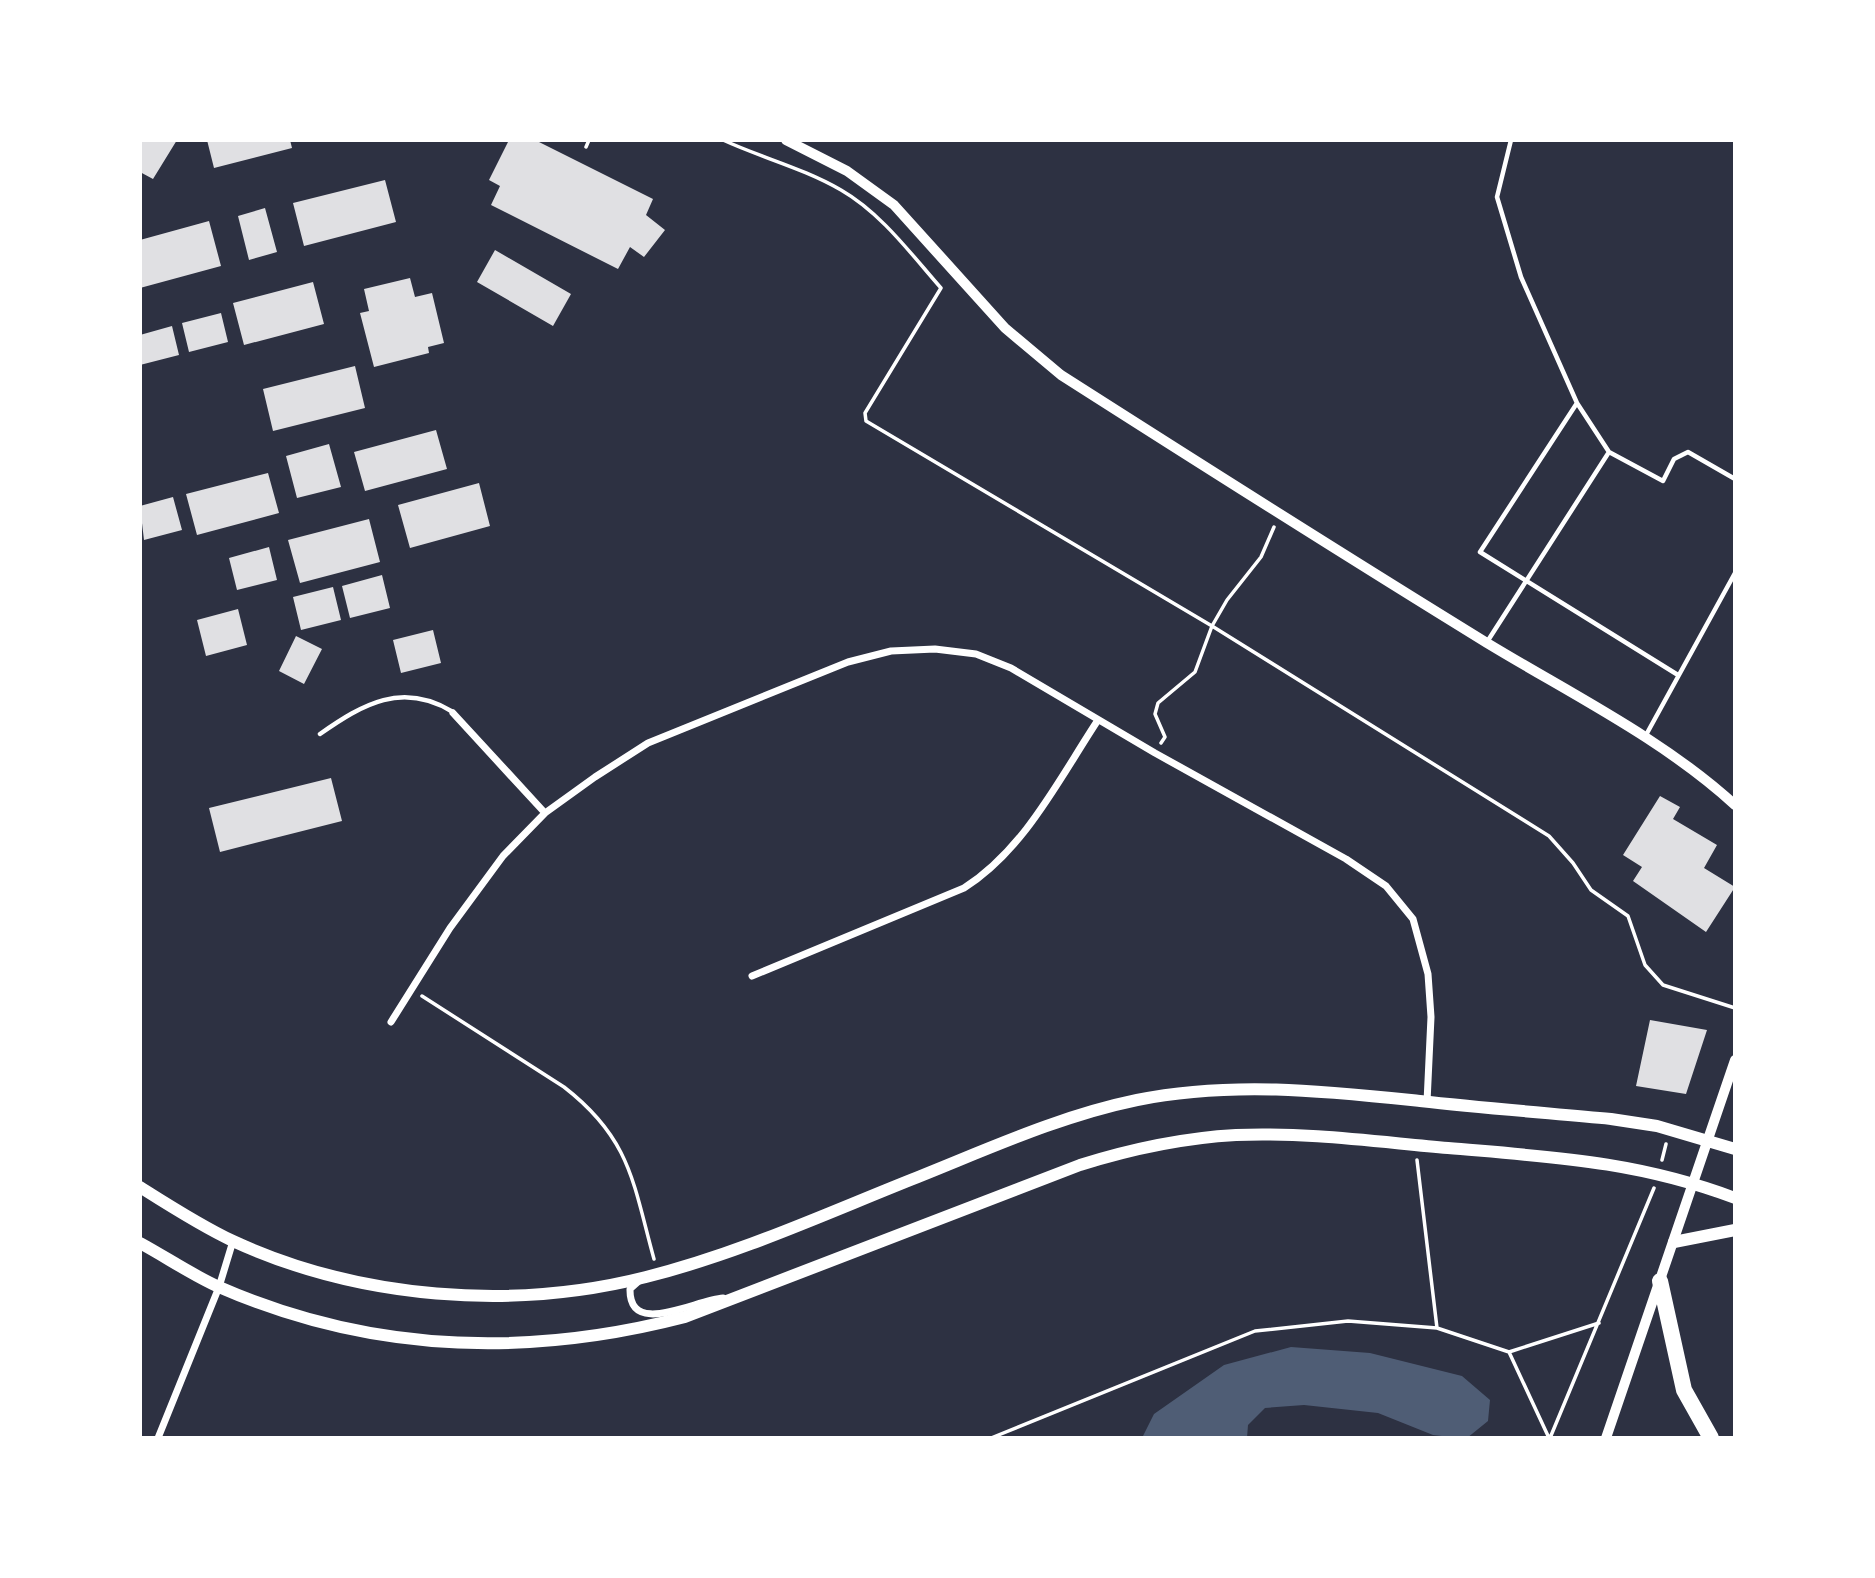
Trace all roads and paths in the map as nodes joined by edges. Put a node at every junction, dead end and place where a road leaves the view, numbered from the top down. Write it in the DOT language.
graph roads {
  1 [pos="589,140"];
  2 [pos="723,140"];
  3 [pos="786,140"];
  4 [pos="1511,140"];
  5 [pos="586,147"];
  6 [pos="1577,403"];
  7 [pos="1609,452"];
  8 [pos="1735,479"];
  9 [pos="1281,512"];
  10 [pos="1735,573"];
  11 [pos="1525,583"];
  12 [pos="1212,626"];
  13 [pos="1486,643"];
  14 [pos="1678,675"];
  15 [pos="453,713"];
  16 [pos="1098,720"];
  17 [pos="320,734"];
  18 [pos="1644,737"];
  19 [pos="1155,753"];
  20 [pos="1735,805"];
  21 [pos="545,813"];
  22 [pos="752,976"];
  23 [pos="411,989"];
  24 [pos="1735,1008"];
  25 [pos="391,1022"];
  26 [pos="1735,1060"];
  27 [pos="1427,1102"];
  28 [pos="1670,1130"];
  29 [pos="1709,1142"];
  30 [pos="1416,1146"];
  31 [pos="1735,1149"];
  32 [pos="1658,1173"];
  33 [pos="1695,1183"];
  34 [pos="140,1187"];
  35 [pos="1735,1198"];
  36 [pos="1735,1230"];
  37 [pos="233,1241"];
  38 [pos="140,1242"];
  39 [pos="1674,1242"];
  40 [pos="654,1259"];
  41 [pos="644,1278"];
  42 [pos="1660,1281"];
  43 [pos="219,1287"];
  44 [pos="737,1297"];
  45 [pos="1599,1323"];
  46 [pos="1437,1328"];
  47 [pos="1509,1352"];
  48 [pos="158,1438"];
  49 [pos="991,1438"];
  50 [pos="1549,1438"];
  51 [pos="1606,1438"];
  52 [pos="1711,1438"];
  1 -- 5 [label="path"];
  2 -- 12 [label="path"];
  3 -- 9 [label="street"];
  4 -- 6 [label="lane"];
  6 -- 7 [label="lane"];
  6 -- 11 [label="lane"];
  7 -- 8 [label="lane"];
  7 -- 11 [label="lane"];
  9 -- 12 [label="path"];
  9 -- 13 [label="street"];
  10 -- 14 [label="lane"];
  11 -- 13 [label="lane"];
  11 -- 14 [label="lane"];
  12 -- 19 [label="path"];
  12 -- 24 [label="path"];
  13 -- 18 [label="street"];
  14 -- 18 [label="lane"];
  15 -- 17 [label="lane"];
  15 -- 21 [label="street"];
  16 -- 19 [label="street"];
  16 -- 21 [label="street"];
  16 -- 22 [label="street"];
  18 -- 20 [label="street"];
  19 -- 27 [label="street"];
  21 -- 23 [label="street"];
  23 -- 25 [label="street"];
  23 -- 40 [label="path"];
  26 -- 29 [label="street"];
  27 -- 28 [label="main road"];
  27 -- 41 [label="main road"];
  28 -- 29 [label="main road"];
  28 -- 32 [label="path"];
  29 -- 31 [label="main road"];
  29 -- 33 [label="street"];
  30 -- 32 [label="main road"];
  30 -- 44 [label="main road"];
  30 -- 46 [label="path"];
  32 -- 33 [label="main road"];
  32 -- 45 [label="path"];
  33 -- 35 [label="main road"];
  33 -- 39 [label="street"];
  34 -- 37 [label="main road"];
  36 -- 39 [label="main road"];
  37 -- 41 [label="main road"];
  37 -- 43 [label="street"];
  38 -- 43 [label="main road"];
  39 -- 42 [label="street"];
  41 -- 44 [label="street"];
  42 -- 51 [label="street"];
  42 -- 52 [label="highway"];
  43 -- 44 [label="main road"];
  43 -- 48 [label="street"];
  45 -- 47 [label="path"];
  45 -- 50 [label="path"];
  46 -- 47 [label="path"];
  46 -- 49 [label="path"];
  47 -- 50 [label="path"];
}
